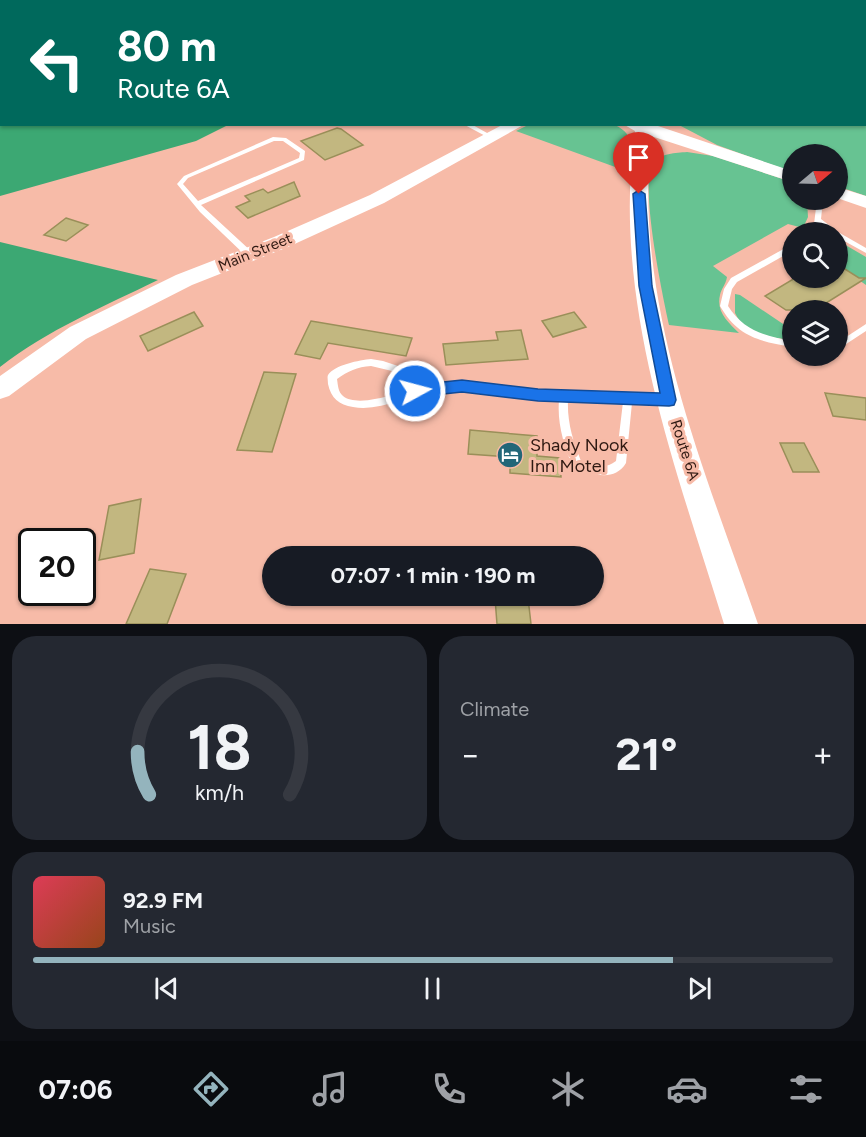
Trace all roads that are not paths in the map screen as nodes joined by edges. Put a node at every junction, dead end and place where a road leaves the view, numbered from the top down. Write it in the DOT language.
graph roads {
  1 [pos="470,126"];
  2 [pos="514,126"];
  3 [pos="646,126"];
  4 [pos="493,138"];
  5 [pos="702,148"];
  6 [pos="735,158"];
  7 [pos="640,159"];
  8 [pos="782,174"];
  9 [pos="848,196"];
  10 [pos="866,202"];
  11 [pos="197,204"];
  12 [pos="819,210"];
  13 [pos="818,220"];
  14 [pos="821,222"];
  15 [pos="848,240"];
  16 [pos="866,251"];
  17 [pos="782,254"];
  18 [pos="249,255"];
  19 [pos="866,327"];
  20 [pos="848,339"];
  21 [pos="782,342"];
  22 [pos="432,388"];
  23 [pos="0,389"];
  24 [pos="564,396"];
  25 [pos="628,399"];
  26 [pos="669,400"];
  27 [pos="741,624"];
  1 -- 4 [label="lane"];
  2 -- 4 [label="main road, Main Street"];
  3 -- 5 [label="main road"];
  3 -- 6 [label="main road"];
  3 -- 7 [label="main road, Route 6A"];
  4 -- 18 [label="main road, Main Street"];
  5 -- 6 [label="main road"];
  5 -- 7 [label="main road"];
  6 -- 8 [label="main road"];
  7 -- 26 [label="main road, Route 6A"];
  9 -- 10 [label="main road"];
  11 -- 11 [label="lane"];
  11 -- 18 [label="lane"];
  12 -- 13 [label="lane"];
  13 -- 14 [label="lane"];
  15 -- 16 [label="lane"];
  17 -- 21 [label="lane"];
  18 -- 23 [label="main road, Main Street"];
  19 -- 20 [label="lane"];
  22 -- 22 [label="lane"];
  22 -- 24 [label="lane"];
  24 -- 25 [label="lane"];
  24 -- 25 [label="lane"];
  25 -- 26 [label="lane"];
  26 -- 27 [label="main road, Route 6A"];
}
